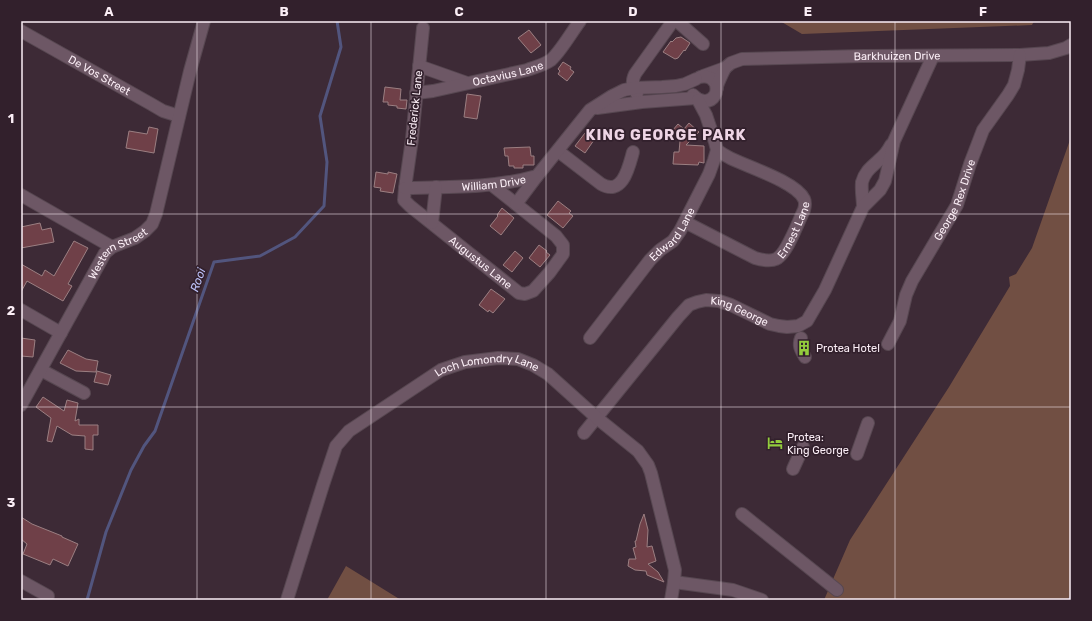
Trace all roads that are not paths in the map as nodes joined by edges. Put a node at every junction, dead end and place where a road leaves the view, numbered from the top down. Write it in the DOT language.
graph roads {
  1 [pos="204,21"];
  2 [pos="580,21"];
  3 [pos="673,21"];
  4 [pos="677,21"];
  5 [pos="423,28"];
  6 [pos="21,30"];
  7 [pos="703,44"];
  8 [pos="1071,45"];
  9 [pos="1020,55"];
  10 [pos="933,56"];
  11 [pos="419,66"];
  12 [pos="725,68"];
  13 [pos="700,78"];
  14 [pos="467,83"];
  15 [pos="634,88"];
  16 [pos="416,93"];
  17 [pos="715,93"];
  18 [pos="697,99"];
  19 [pos="642,102"];
  20 [pos="590,110"];
  21 [pos="706,115"];
  22 [pos="179,116"];
  23 [pos="894,141"];
  24 [pos="717,150"];
  25 [pos="558,151"];
  26 [pos="634,152"];
  27 [pos="537,176"];
  28 [pos="492,185"];
  29 [pos="436,187"];
  30 [pos="405,188"];
  31 [pos="21,195"];
  32 [pos="516,204"];
  33 [pos="864,207"];
  34 [pos="685,222"];
  35 [pos="432,223"];
  36 [pos="112,247"];
  37 [pos="21,310"];
  38 [pos="62,333"];
  39 [pos="590,338"];
  40 [pos="801,338"];
  41 [pos="888,344"];
  42 [pos="805,357"];
  43 [pos="41,370"];
  44 [pos="84,393"];
  45 [pos="21,405"];
  46 [pos="597,418"];
  47 [pos="868,423"];
  48 [pos="584,433"];
  49 [pos="803,447"];
  50 [pos="857,454"];
  51 [pos="793,468"];
  52 [pos="742,514"];
  53 [pos="21,581"];
  54 [pos="674,582"];
  55 [pos="837,590"];
  56 [pos="48,596"];
  57 [pos="287,600"];
  58 [pos="671,600"];
  59 [pos="762,600"];
  1 -- 22 [label="street, Western Street"];
  2 -- 14 [label="street, Octavius Lane"];
  3 -- 15 [label="street"];
  4 -- 7 [label="street"];
  5 -- 11 [label="street, Frederick Lane"];
  6 -- 22 [label="street, De Vos Street"];
  8 -- 9 [label="street, Barkhuizen Drive"];
  9 -- 10 [label="street, Barkhuizen Drive"];
  9 -- 41 [label="street, George Rex Drive"];
  10 -- 12 [label="street, Barkhuizen Drive"];
  10 -- 23 [label="street, King George"];
  11 -- 14 [label="street"];
  11 -- 16 [label="street, Frederick Lane"];
  12 -- 13 [label="street, Barkhuizen Drive"];
  12 -- 17 [label="street"];
  13 -- 15 [label="street, William Drive"];
  13 -- 17 [label="street"];
  13 -- 18 [label="street"];
  14 -- 16 [label="street, Octavius Lane"];
  15 -- 19 [label="street"];
  15 -- 20 [label="street, William Drive"];
  16 -- 30 [label="street, Frederick Lane"];
  17 -- 18 [label="street"];
  17 -- 21 [label="street"];
  18 -- 19 [label="street"];
  18 -- 21 [label="street"];
  19 -- 20 [label="street"];
  20 -- 25 [label="street, William Drive"];
  21 -- 24 [label="street"];
  22 -- 36 [label="street, Western Street"];
  23 -- 33 [label="street, King George"];
  23 -- 33 [label="street, King George"];
  24 -- 34 [label="street, Edward Lane"];
  24 -- 34 [label="street, Ernest Lane"];
  25 -- 26 [label="street"];
  25 -- 27 [label="street, William Drive"];
  27 -- 28 [label="street, William Drive"];
  27 -- 32 [label="street"];
  28 -- 29 [label="street, William Drive"];
  28 -- 32 [label="street, Augustus Lane"];
  29 -- 30 [label="street, William Drive"];
  29 -- 35 [label="street"];
  30 -- 35 [label="street, Augustus Lane"];
  31 -- 36 [label="street"];
  32 -- 35 [label="street, Augustus Lane"];
  33 -- 46 [label="street, King George"];
  34 -- 39 [label="street, Edward Lane"];
  36 -- 38 [label="street, Western Street"];
  37 -- 38 [label="street"];
  38 -- 43 [label="street, Western Street"];
  40 -- 42 [label="street"];
  43 -- 44 [label="street"];
  43 -- 45 [label="street, Western Street"];
  46 -- 48 [label="street, King George"];
  46 -- 54 [label="street, Loch Lomondry Lane"];
  46 -- 57 [label="street, Loch Lomondry Lane"];
  47 -- 50 [label="street"];
  49 -- 51 [label="street"];
  52 -- 55 [label="street"];
  53 -- 56 [label="street"];
  54 -- 58 [label="street, Loch Lomondry Lane"];
  54 -- 59 [label="street"];
}
